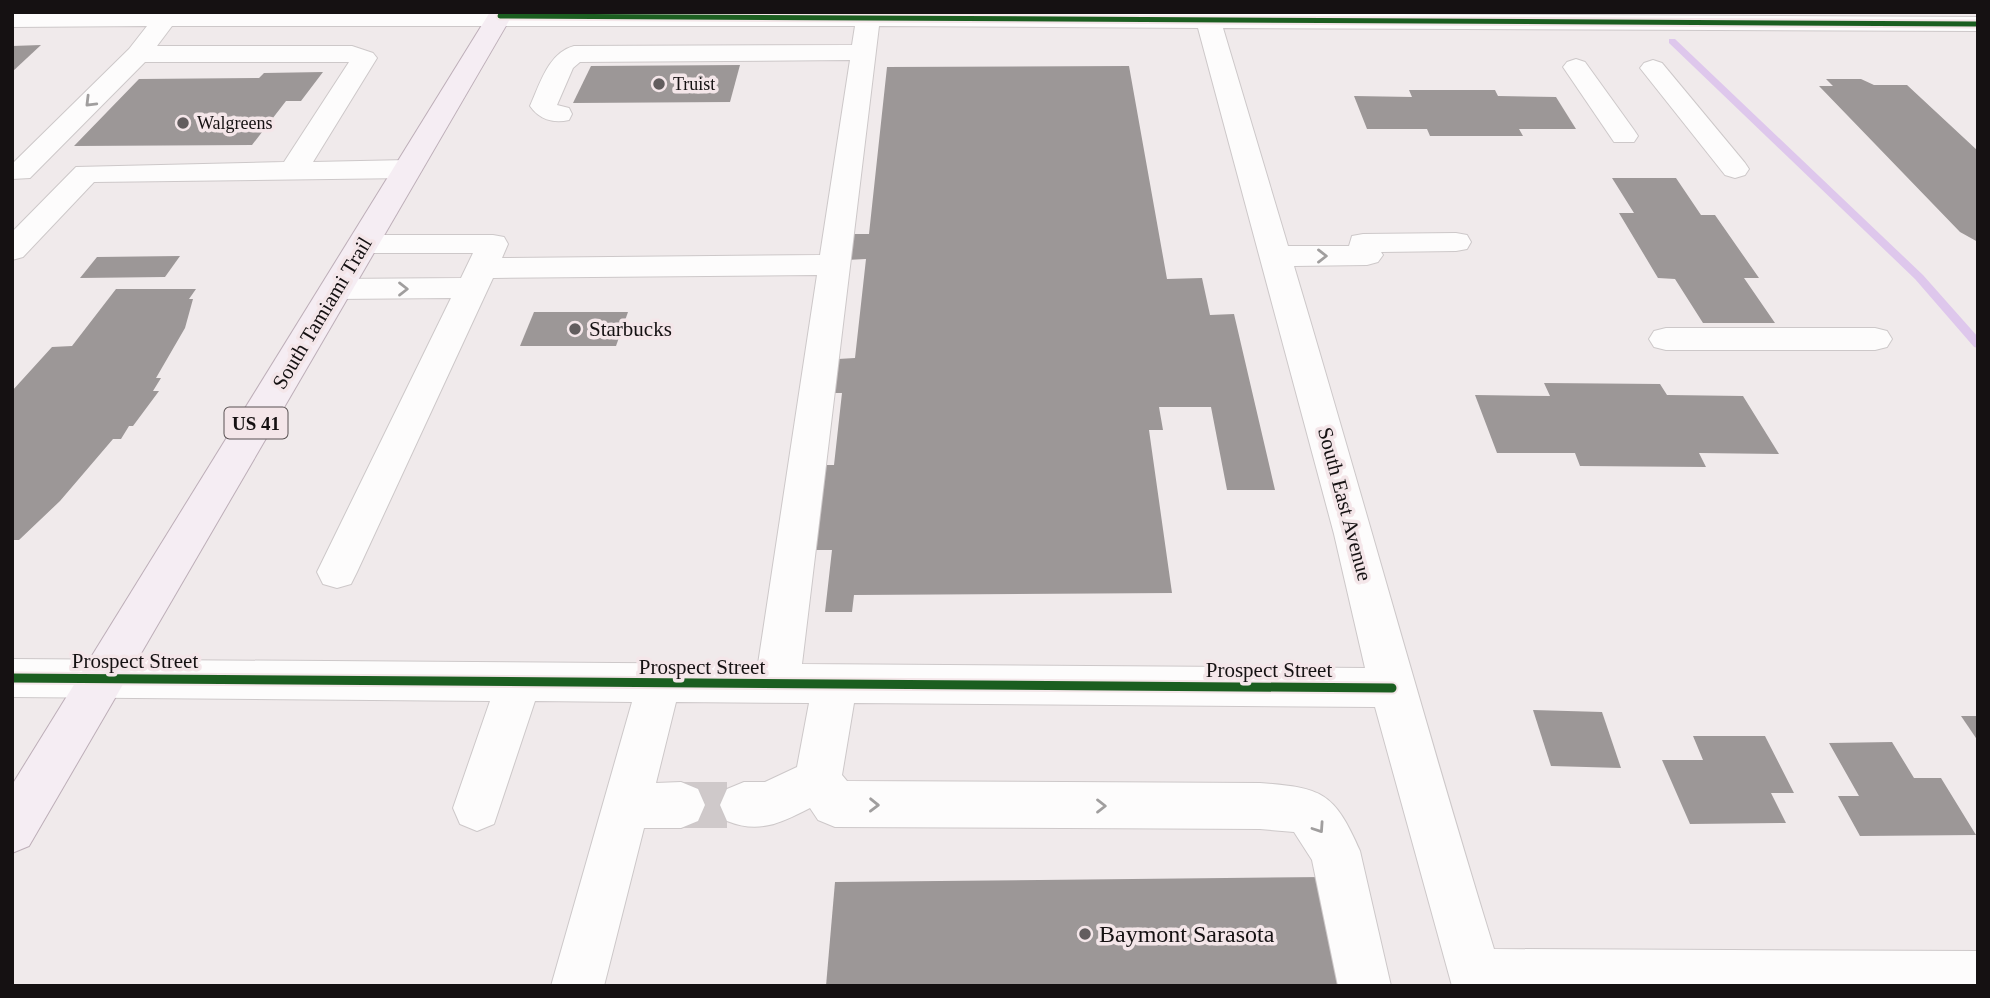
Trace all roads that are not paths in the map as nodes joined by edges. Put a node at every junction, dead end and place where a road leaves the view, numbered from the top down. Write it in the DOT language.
graph roads {
  1 [pos="501,14"];
  2 [pos="271,15"];
  3 [pos="701,15"];
  4 [pos="168,16"];
  5 [pos="902,16"];
  6 [pos="934,16"];
  7 [pos="1935,18"];
  8 [pos="12,20"];
  9 [pos="1209,23"];
  10 [pos="1978,24"];
  11 [pos="865,36"];
  12 [pos="138,54"];
  13 [pos="1576,67"];
  14 [pos="1653,68"];
  15 [pos="559,114"];
  16 [pos="1624,135"];
  17 [pos="408,169"];
  18 [pos="1735,169"];
  19 [pos="293,171"];
  20 [pos="86,173"];
  21 [pos="19,237"];
  22 [pos="1456,242"];
  23 [pos="364,244"];
  24 [pos="1273,244"];
  25 [pos="834,265"];
  26 [pos="481,267"];
  27 [pos="337,289"];
  28 [pos="1666,339"];
  29 [pos="1875,339"];
  30 [pos="337,572"];
  31 [pos="104,677"];
  32 [pos="12,678"];
  33 [pos="519,681"];
  34 [pos="659,684"];
  35 [pos="777,685"];
  36 [pos="835,685"];
  37 [pos="1392,688"];
  38 [pos="818,780"];
  39 [pos="681,805"];
  40 [pos="744,805"];
  41 [pos="624,806"];
  42 [pos="477,808"];
  43 [pos="12,830"];
  44 [pos="1978,976"];
  45 [pos="1478,981"];
  46 [pos="577,986"];
  47 [pos="1365,986"];
  1 -- 2 [label="street"];
  1 -- 3 [label="street"];
  1 -- 17 [label="main road, South Tamiami Trail / US 41"];
  2 -- 4 [label="street"];
  3 -- 11 [label="street"];
  4 -- 8 [label="street"];
  4 -- 12 [label="street"];
  5 -- 6 [label="street"];
  5 -- 11 [label="street"];
  6 -- 9 [label="street"];
  7 -- 9 [label="street"];
  7 -- 10 [label="street"];
  9 -- 24 [label="street, South East Avenue"];
  11 -- 15 [label="street"];
  11 -- 25 [label="street"];
  12 -- 19 [label="street"];
  12 -- 20 [label="street, one-way"];
  13 -- 16 [label="street"];
  14 -- 18 [label="street"];
  17 -- 19 [label="street"];
  17 -- 23 [label="main road, South Tamiami Trail / US 41"];
  19 -- 20 [label="street"];
  20 -- 21 [label="street"];
  22 -- 24 [label="street"];
  23 -- 26 [label="street"];
  23 -- 27 [label="main road, South Tamiami Trail / US 41"];
  24 -- 37 [label="street, South East Avenue"];
  25 -- 26 [label="street"];
  25 -- 35 [label="street"];
  27 -- 26 [label="street, one-way"];
  26 -- 30 [label="street"];
  27 -- 31 [label="main road, South Tamiami Trail / US 41"];
  28 -- 29 [label="street"];
  31 -- 32 [label="street, Prospect Street"];
  31 -- 33 [label="street, Prospect Street"];
  31 -- 43 [label="main road, South Tamiami Trail / US 41"];
  33 -- 34 [label="street, Prospect Street"];
  33 -- 42 [label="street"];
  34 -- 35 [label="street, Prospect Street"];
  34 -- 41 [label="street"];
  35 -- 36 [label="street, Prospect Street"];
  36 -- 37 [label="street, Prospect Street"];
  36 -- 38 [label="street"];
  37 -- 45 [label="street, South East Avenue"];
  38 -- 40 [label="street"];
  38 -- 47 [label="street, one-way"];
  39 -- 41 [label="street"];
  41 -- 46 [label="street"];
  44 -- 45 [label="street"];
}
